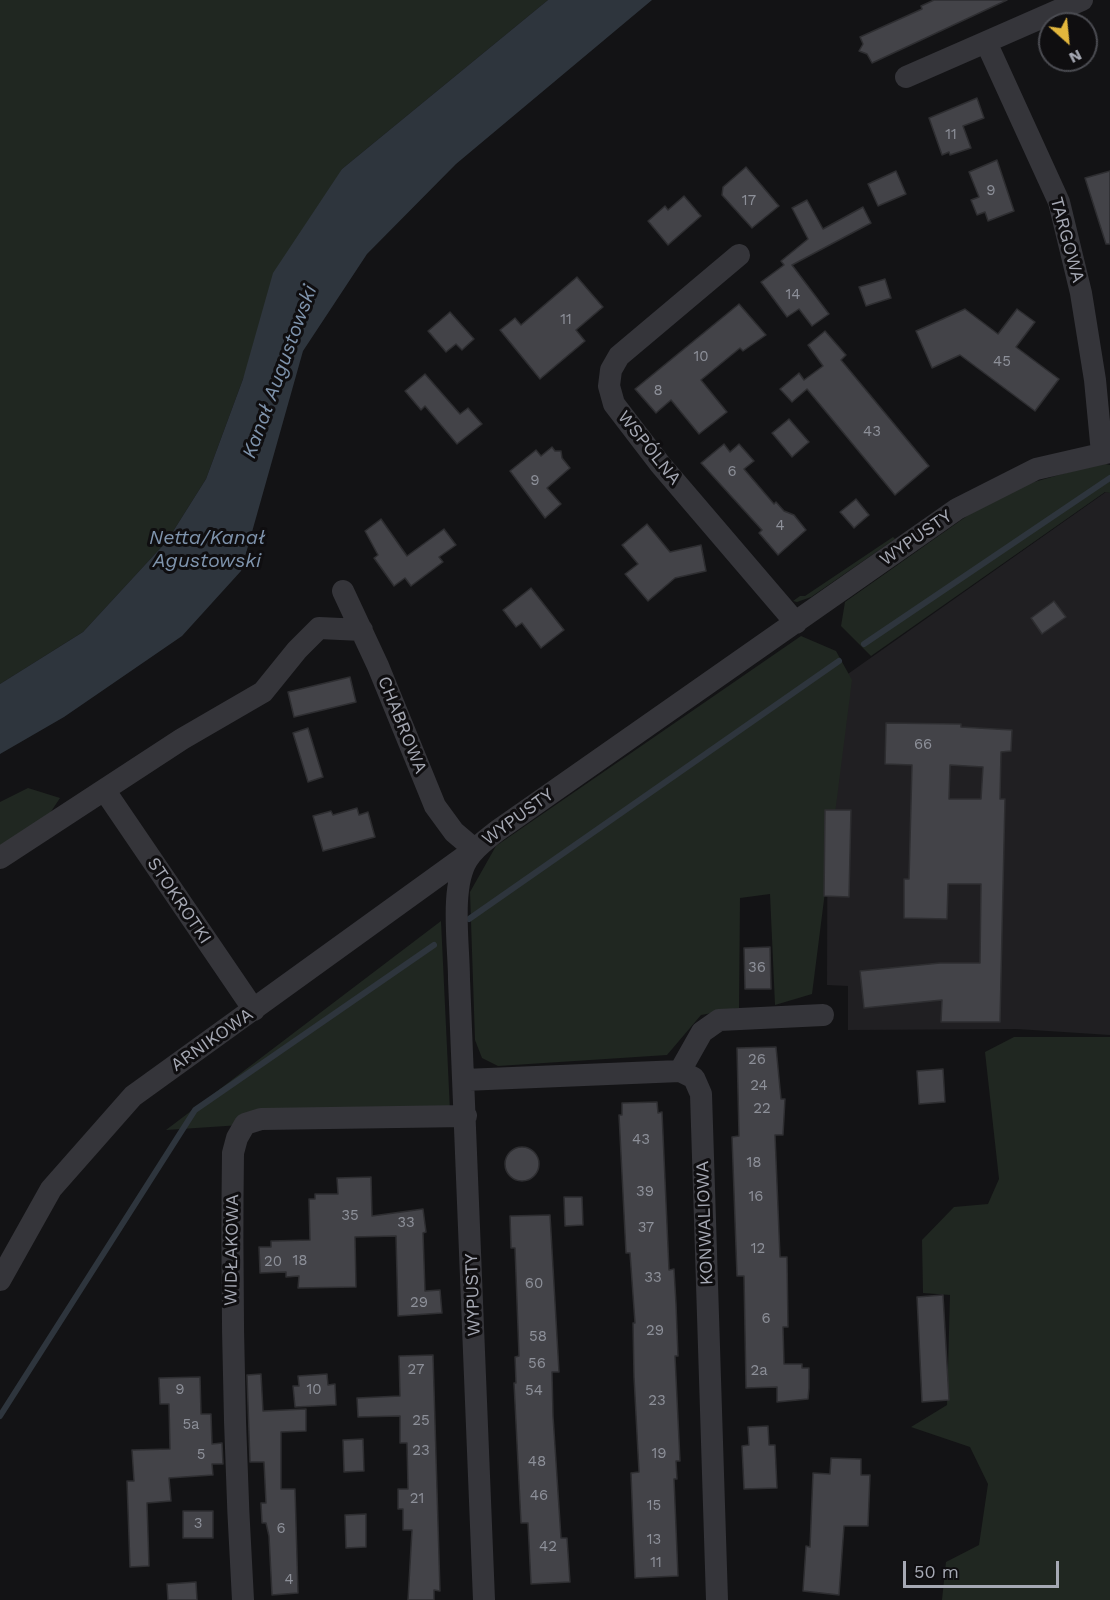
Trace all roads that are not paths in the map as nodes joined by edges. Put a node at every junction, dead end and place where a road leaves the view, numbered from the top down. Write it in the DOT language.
graph roads {
  1 [pos="1082,0"];
  2 [pos="986,42"];
  3 [pos="906,77"];
  4 [pos="739,255"];
  5 [pos="1106,452"];
  6 [pos="343,591"];
  7 [pos="796,623"];
  8 [pos="362,630"];
  9 [pos="105,791"];
  10 [pos="474,849"];
  11 [pos="0,858"];
  12 [pos="254,1010"];
  13 [pos="823,1015"];
  14 [pos="680,1071"];
  15 [pos="464,1080"];
  16 [pos="466,1116"];
  17 [pos="0,1280"];
  18 [pos="243,1600"];
  19 [pos="484,1600"];
  20 [pos="717,1600"];
  1 -- 2 [label="street"];
  2 -- 3 [label="street"];
  2 -- 5 [label="street, TARGOWA"];
  4 -- 7 [label="street, WSPÓLNA"];
  5 -- 7 [label="street, WYPUSTY"];
  6 -- 8 [label="street, CHABROWA"];
  7 -- 10 [label="street, WYPUSTY"];
  8 -- 9 [label="street"];
  8 -- 10 [label="street, CHABROWA"];
  9 -- 11 [label="street"];
  9 -- 12 [label="street, STOKROTKI"];
  10 -- 12 [label="street, ARNIKOWA"];
  10 -- 15 [label="street, WYPUSTY"];
  12 -- 17 [label="street, ARNIKOWA"];
  13 -- 14 [label="street"];
  14 -- 15 [label="street"];
  14 -- 20 [label="street, KONWALIOWA"];
  15 -- 16 [label="street, WYPUSTY"];
  16 -- 18 [label="street, WIDŁAKOWA"];
  16 -- 19 [label="street, WYPUSTY"];
}
